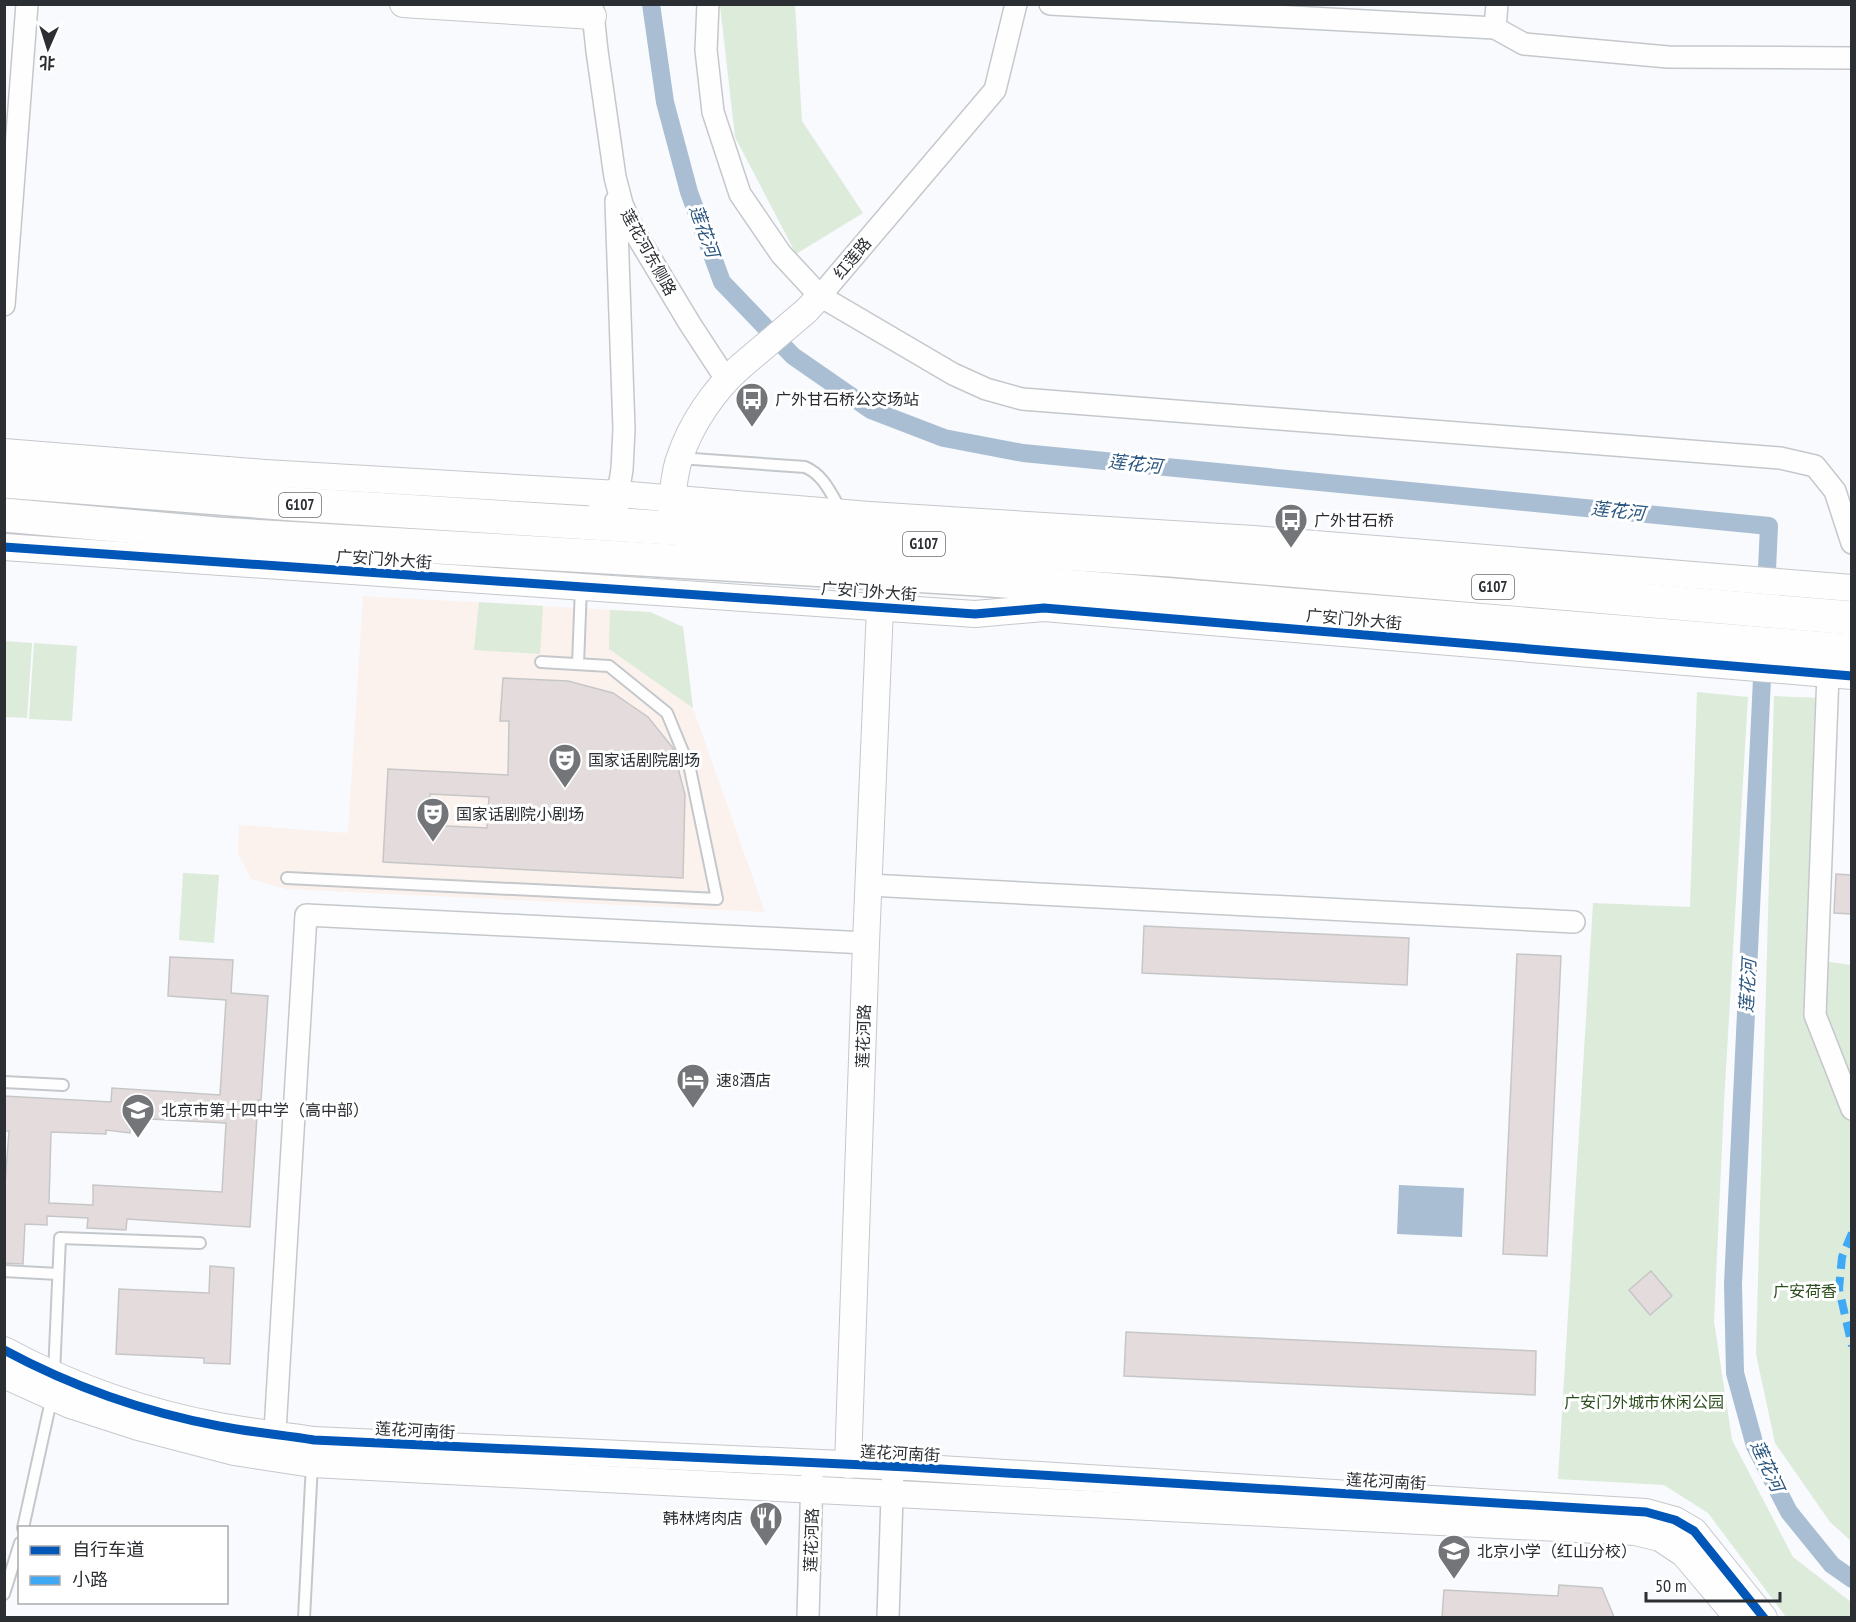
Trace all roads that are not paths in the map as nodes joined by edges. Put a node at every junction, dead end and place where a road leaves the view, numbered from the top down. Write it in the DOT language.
graph roads {
  1 [pos="27,4"];
  2 [pos="403,4"];
  3 [pos="708,4"];
  4 [pos="1017,4"];
  5 [pos="1050,4"];
  6 [pos="1497,4"];
  7 [pos="592,10"];
  8 [pos="1495,28"];
  9 [pos="1851,58"];
  10 [pos="615,177"];
  11 [pos="813,304"];
  12 [pos="4,305"];
  13 [pos="733,373"];
  14 [pos="4,452"];
  15 [pos="679,458"];
  16 [pos="4,481"];
  17 [pos="618,494"];
  18 [pos="386,495"];
  19 [pos="672,498"];
  20 [pos="4,515"];
  21 [pos="597,523"];
  22 [pos="842,525"];
  23 [pos="687,528"];
  24 [pos="1851,543"];
  25 [pos="4,547"];
  26 [pos="581,587"];
  27 [pos="1851,588"];
  28 [pos="1817,600"];
  29 [pos="880,607"];
  30 [pos="1851,618"];
  31 [pos="1851,651"];
  32 [pos="1732,654"];
  33 [pos="541,662"];
  34 [pos="578,664"];
  35 [pos="1824,668"];
  36 [pos="287,878"];
  37 [pos="869,885"];
  38 [pos="1574,922"];
  39 [pos="866,944"];
  40 [pos="4,1082"];
  41 [pos="63,1085"];
  42 [pos="1851,1109"];
  43 [pos="200,1243"];
  44 [pos="4,1270"];
  45 [pos="58,1274"];
  46 [pos="4,1350"];
  47 [pos="4,1375"];
  48 [pos="53,1386"];
  49 [pos="274,1446"];
  50 [pos="313,1452"];
  51 [pos="813,1463"];
  52 [pos="848,1465"];
  53 [pos="893,1467"];
  54 [pos="812,1490"];
  55 [pos="893,1494"];
  56 [pos="23,1526"];
  57 [pos="18,1549"];
  58 [pos="4,1593"];
  59 [pos="304,1617"];
  60 [pos="808,1617"];
  61 [pos="888,1617"];
  62 [pos="1738,1617"];
  63 [pos="1764,1617"];
  1 -- 12 [label="street"];
  2 -- 7 [label="street"];
  3 -- 11 [label="street"];
  4 -- 11 [label="street, 红莲路"];
  5 -- 8 [label="street"];
  6 -- 8 [label="street"];
  7 -- 10 [label="street, 莲花河东侧路"];
  8 -- 9 [label="street"];
  10 -- 13 [label="street, 莲花河东侧路"];
  10 -- 17 [label="street"];
  11 -- 13 [label="street, 红莲路, bridge"];
  11 -- 24 [label="street"];
  13 -- 15 [label="street, 红莲路"];
  14 -- 18 [label="street"];
  15 -- 19 [label="street, 红莲路"];
  15 -- 22 [label="lane"];
  16 -- 18 [label="highway, G107"];
  17 -- 18 [label="street"];
  17 -- 19 [label="street"];
  17 -- 21 [label="highway"];
  18 -- 21 [label="highway, G107"];
  19 -- 22 [label="street"];
  19 -- 23 [label="highway"];
  20 -- 32 [label="highway, 广安门外大街 / G107"];
  21 -- 23 [label="highway, G107"];
  22 -- 23 [label="highway, G107"];
  22 -- 28 [label="highway, G107"];
  25 -- 26 [label="street, 广安门外大街"];
  26 -- 29 [label="street, 广安门外大街"];
  26 -- 34 [label="lane"];
  27 -- 28 [label="street"];
  28 -- 30 [label="highway, G107"];
  29 -- 32 [label="street, 广安门外大街"];
  29 -- 37 [label="street, 莲花河路"];
  31 -- 35 [label="highway, 广安门外大街 / G107"];
  32 -- 35 [label="highway, 广安门外大街 / G107"];
  33 -- 34 [label="lane"];
  34 -- 36 [label="lane"];
  35 -- 42 [label="street"];
  37 -- 38 [label="street"];
  37 -- 39 [label="street, 莲花河路"];
  39 -- 49 [label="street"];
  39 -- 52 [label="street, 莲花河路"];
  40 -- 41 [label="lane"];
  43 -- 45 [label="lane"];
  44 -- 45 [label="lane"];
  45 -- 48 [label="lane"];
  46 -- 48 [label="street, 莲花河南街"];
  47 -- 48 [label="street, 莲花河南街"];
  48 -- 49 [label="street, 莲花河南街"];
  48 -- 56 [label="lane"];
  49 -- 50 [label="street, 莲花河南街"];
  50 -- 51 [label="street, 莲花河南街"];
  50 -- 54 [label="street, 莲花河南街"];
  50 -- 59 [label="lane"];
  51 -- 52 [label="street, 莲花河南街"];
  51 -- 54 [label="street, 莲花河路"];
  52 -- 53 [label="street, 莲花河南街"];
  53 -- 55 [label="street"];
  53 -- 63 [label="street, 莲花河南街"];
  54 -- 55 [label="street, 莲花河南街"];
  54 -- 60 [label="street, 莲花河路"];
  55 -- 61 [label="street"];
  55 -- 62 [label="street, 莲花河南街"];
  57 -- 58 [label="lane"];
}
